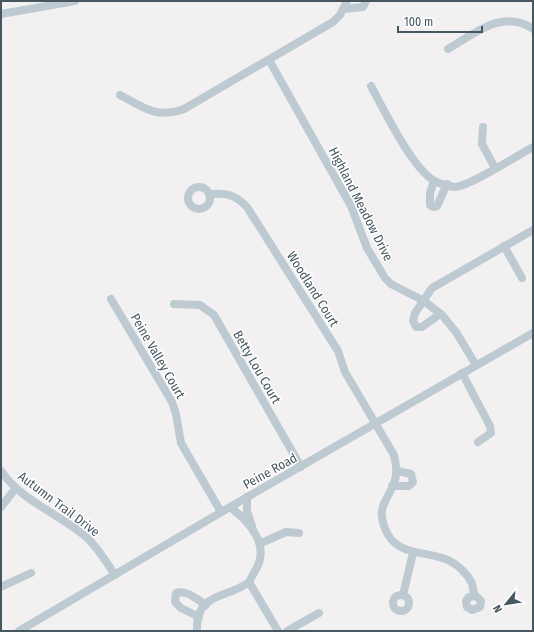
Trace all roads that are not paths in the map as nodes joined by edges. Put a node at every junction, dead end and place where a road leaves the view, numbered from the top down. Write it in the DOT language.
graph roads {
  1 [pos="75,1"];
  2 [pos="366,1"];
  3 [pos="346,5"];
  4 [pos="2,14"];
  5 [pos="533,29"];
  6 [pos="448,49"];
  7 [pos="269,60"];
  8 [pos="371,86"];
  9 [pos="120,96"];
  10 [pos="483,127"];
  11 [pos="533,147"];
  12 [pos="495,168"];
  13 [pos="434,181"];
  14 [pos="447,184"];
  15 [pos="209,194"];
  16 [pos="533,230"];
  17 [pos="504,246"];
  18 [pos="522,278"];
  19 [pos="111,299"];
  20 [pos="424,302"];
  21 [pos="174,304"];
  22 [pos="440,314"];
  23 [pos="533,333"];
  24 [pos="476,366"];
  25 [pos="462,373"];
  26 [pos="376,423"];
  27 [pos="478,442"];
  28 [pos="301,467"];
  29 [pos="1,471"];
  30 [pos="397,471"];
  31 [pos="392,486"];
  32 [pos="16,488"];
  33 [pos="247,497"];
  34 [pos="1,506"];
  35 [pos="230,507"];
  36 [pos="221,512"];
  37 [pos="254,530"];
  38 [pos="300,533"];
  39 [pos="261,543"];
  40 [pos="413,553"];
  41 [pos="31,573"];
  42 [pos="115,575"];
  43 [pos="249,582"];
  44 [pos="1,587"];
  45 [pos="403,595"];
  46 [pos="475,596"];
  47 [pos="206,605"];
  48 [pos="319,613"];
  49 [pos="199,617"];
  50 [pos="19,631"];
  51 [pos="197,631"];
  52 [pos="278,631"];
  53 [pos="287,631"];
  1 -- 4 [label="street"];
  2 -- 3 [label="street"];
  3 -- 7 [label="street"];
  5 -- 6 [label="street"];
  7 -- 9 [label="street"];
  7 -- 20 [label="street, Highland Meadow Drive"];
  8 -- 13 [label="street"];
  10 -- 12 [label="street"];
  11 -- 12 [label="street"];
  12 -- 14 [label="street"];
  13 -- 14 [label="street"];
  13 -- 14 [label="street"];
  15 -- 26 [label="street, Woodland Court"];
  16 -- 17 [label="street"];
  17 -- 18 [label="street"];
  17 -- 20 [label="street"];
  19 -- 36 [label="street, Peine Valley Court"];
  20 -- 22 [label="street, Highland Meadow Drive"];
  20 -- 22 [label="street"];
  21 -- 28 [label="street, Betty Lou Court"];
  22 -- 24 [label="street, Highland Meadow Drive"];
  23 -- 24 [label="street, Peine Road"];
  24 -- 25 [label="street, Peine Road"];
  25 -- 26 [label="street, Peine Road"];
  25 -- 27 [label="street"];
  26 -- 28 [label="street, Peine Road"];
  26 -- 30 [label="street, Woodland Court"];
  28 -- 33 [label="street, Peine Road"];
  29 -- 32 [label="street, Autumn Trail Drive"];
  30 -- 31 [label="street"];
  30 -- 31 [label="street"];
  31 -- 40 [label="street"];
  32 -- 34 [label="street"];
  32 -- 42 [label="street, Autumn Trail Drive"];
  33 -- 35 [label="street, Peine Road"];
  33 -- 37 [label="street"];
  35 -- 36 [label="street, Peine Road"];
  35 -- 37 [label="street"];
  36 -- 42 [label="street, Peine Road"];
  37 -- 39 [label="street"];
  38 -- 39 [label="street"];
  39 -- 43 [label="street"];
  40 -- 45 [label="street"];
  40 -- 46 [label="street"];
  41 -- 44 [label="street"];
  42 -- 50 [label="street, Peine Road"];
  43 -- 47 [label="street"];
  43 -- 52 [label="street"];
  47 -- 49 [label="street"];
  47 -- 49 [label="street"];
  48 -- 53 [label="street"];
  49 -- 51 [label="street"];
}
